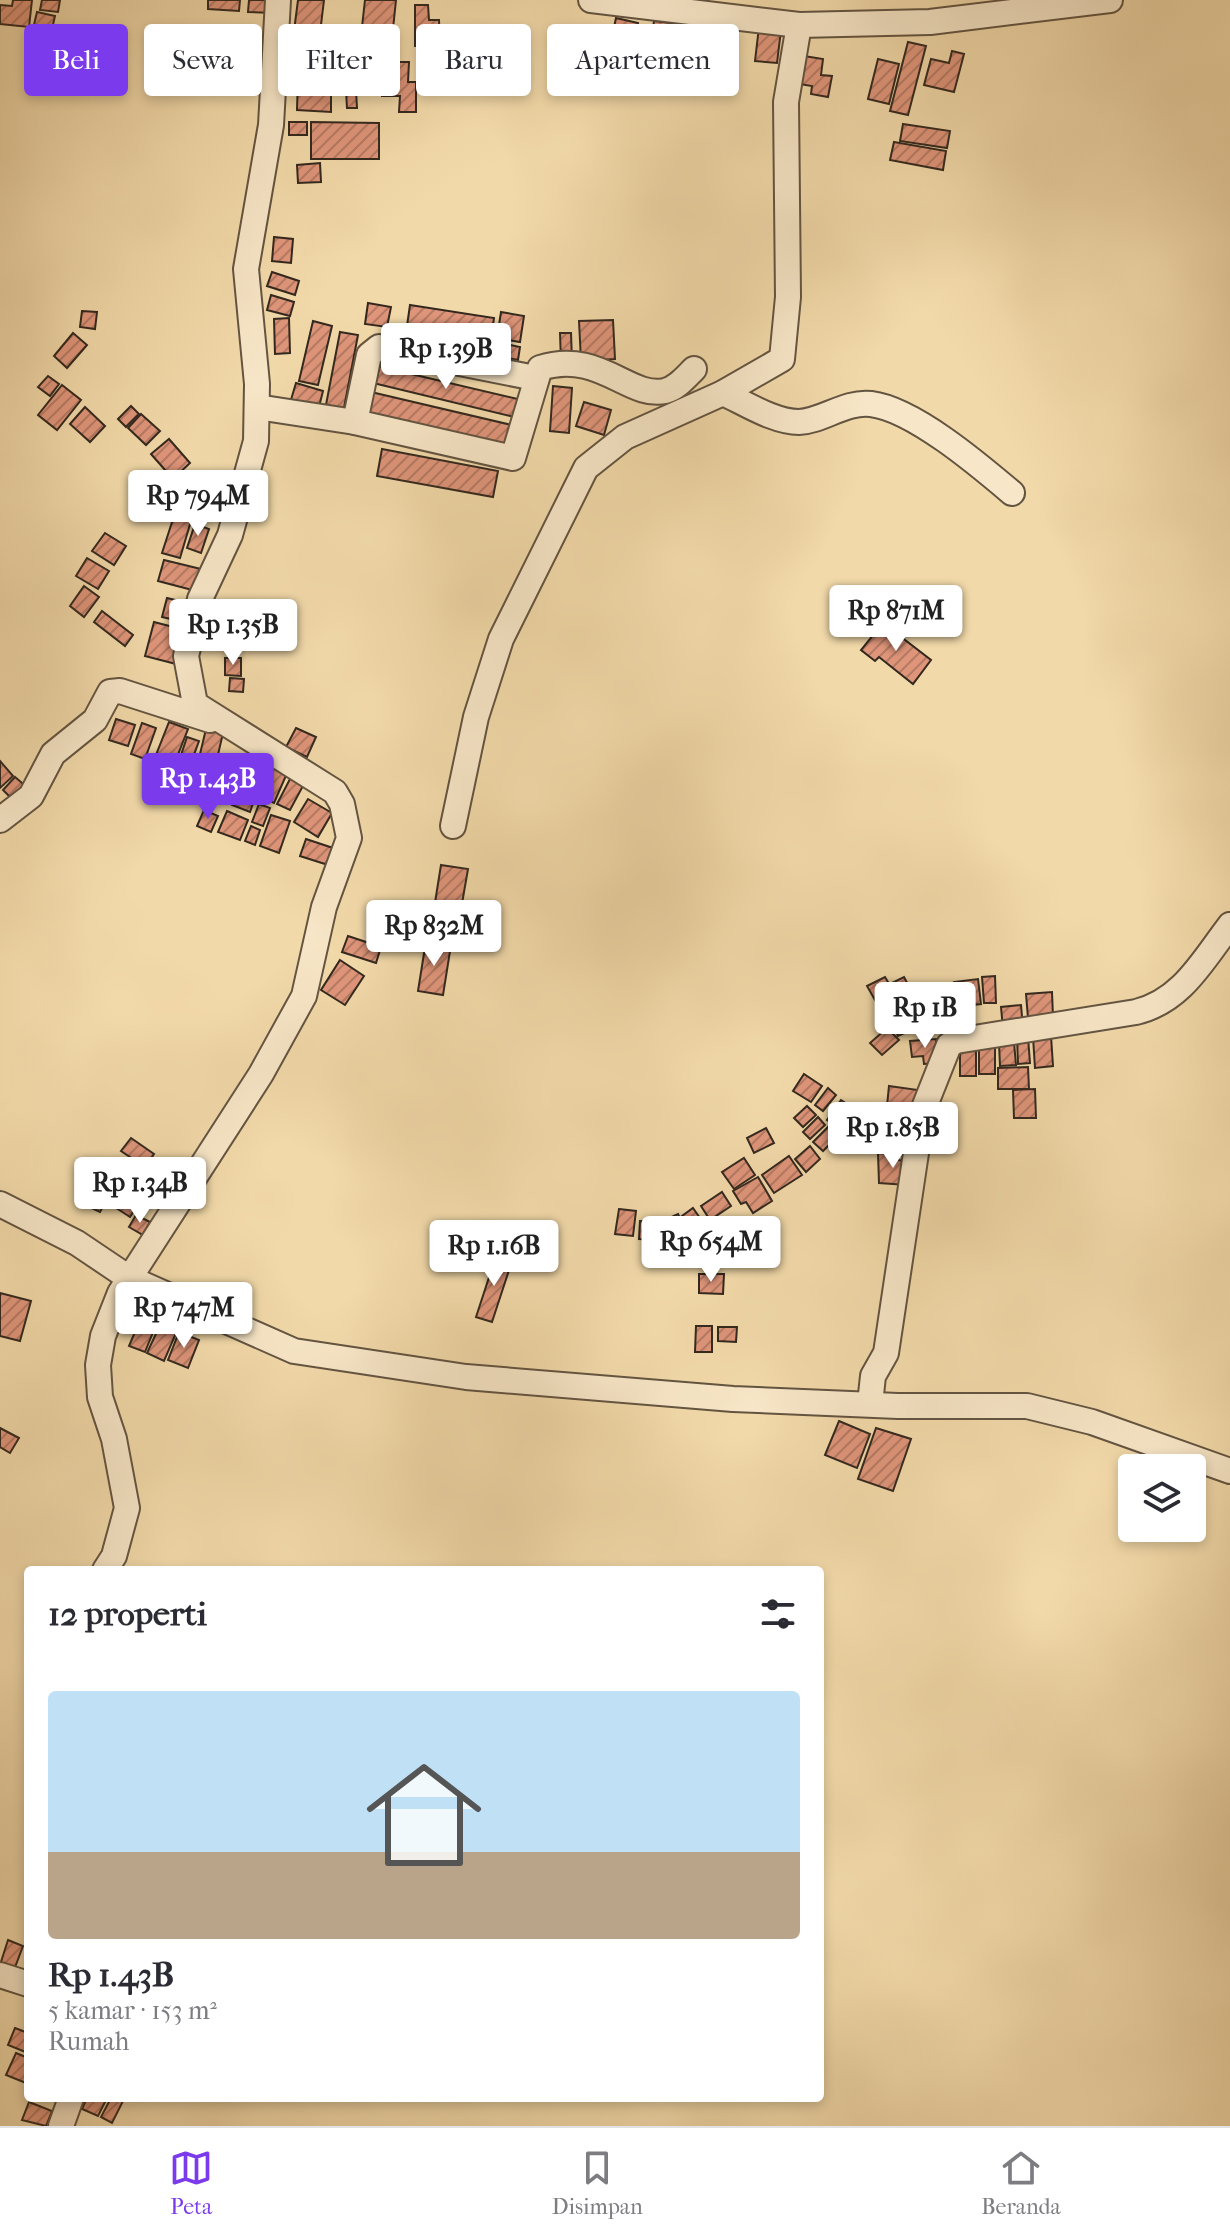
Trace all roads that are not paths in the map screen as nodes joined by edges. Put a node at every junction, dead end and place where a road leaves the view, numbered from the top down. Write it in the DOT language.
graph roads {
  1 [pos="278,0"];
  2 [pos="591,0"];
  3 [pos="1110,0"];
  4 [pos="799,25"];
  5 [pos="694,369"];
  6 [pos="535,378"];
  7 [pos="723,393"];
  8 [pos="257,407"];
  9 [pos="355,422"];
  10 [pos="1012,493"];
  11 [pos="226,725"];
  12 [pos="0,820"];
  13 [pos="453,826"];
  14 [pos="1230,925"];
  15 [pos="0,1204"];
  16 [pos="129,1278"];
  17 [pos="871,1391"];
  18 [pos="1230,1471"];
  19 [pos="108,1566"];
  20 [pos="0,1975"];
  21 [pos="24,1983"];
  22 [pos="70,2102"];
  23 [pos="61,2126"];
  1 -- 8 [label="street"];
  2 -- 4 [label="street"];
  3 -- 4 [label="street"];
  4 -- 7 [label="street"];
  5 -- 6 [label="street"];
  6 -- 9 [label="street"];
  6 -- 9 [label="street"];
  7 -- 10 [label="street"];
  7 -- 13 [label="street"];
  8 -- 9 [label="street"];
  8 -- 11 [label="street"];
  11 -- 12 [label="street"];
  11 -- 16 [label="street"];
  14 -- 17 [label="street"];
  15 -- 16 [label="street"];
  16 -- 17 [label="street"];
  16 -- 19 [label="street"];
  17 -- 18 [label="street"];
  20 -- 21 [label="street"];
  22 -- 23 [label="street"];
}
